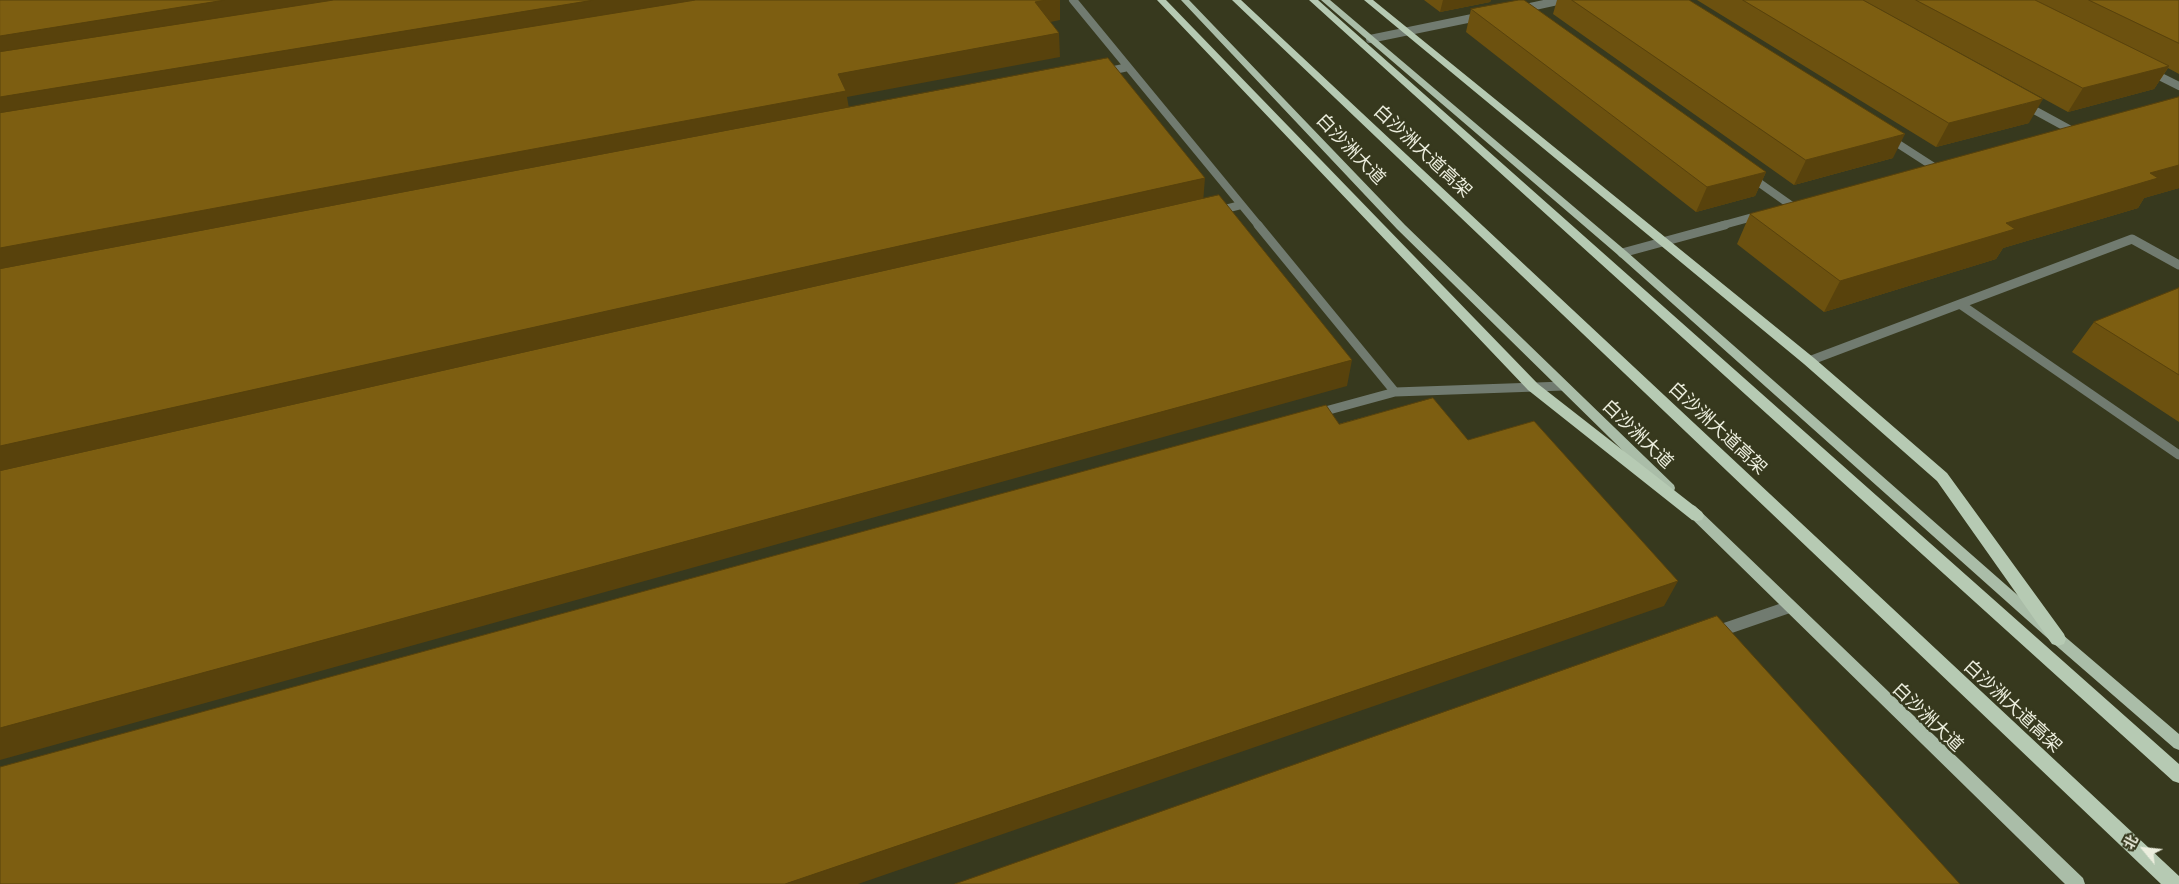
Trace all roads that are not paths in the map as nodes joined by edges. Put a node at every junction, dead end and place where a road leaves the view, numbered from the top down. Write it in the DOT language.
graph roads {
  1 [pos="1072,0"];
  2 [pos="1161,0"];
  3 [pos="1185,0"];
  4 [pos="1236,0"];
  5 [pos="1314,0"];
  6 [pos="1325,0"];
  7 [pos="1368,0"];
  8 [pos="1562,0"];
  9 [pos="1488,15"];
  10 [pos="1525,15"];
  11 [pos="1370,40"];
  12 [pos="1128,67"];
  13 [pos="2144,69"];
  14 [pos="1098,73"];
  15 [pos="2179,86"];
  16 [pos="2018,100"];
  17 [pos="2078,127"];
  18 [pos="2069,129"];
  19 [pos="2060,132"];
  20 [pos="1884,135"];
  21 [pos="1943,164"];
  22 [pos="1934,167"];
  23 [pos="1924,169"];
  24 [pos="1743,172"];
  25 [pos="1801,204"];
  26 [pos="1241,205"];
  27 [pos="1792,206"];
  28 [pos="1782,209"];
  29 [pos="1773,212"];
  30 [pos="1202,214"];
  31 [pos="1622,253"];
  32 [pos="2177,262"];
  33 [pos="1960,304"];
  34 [pos="1809,361"];
  35 [pos="1508,362"];
  36 [pos="1564,386"];
  37 [pos="1533,387"];
  38 [pos="1395,392"];
  39 [pos="1308,416"];
  40 [pos="2179,455"];
  41 [pos="1697,516"];
  42 [pos="1789,607"];
  43 [pos="1705,636"];
  44 [pos="2058,639"];
  45 [pos="2179,743"];
  46 [pos="2179,775"];
  47 [pos="2076,884"];
  48 [pos="2174,884"];
  1 -- 12 [label="lane"];
  2 -- 35 [label="highway"];
  3 -- 36 [label="main road, 白沙洲大道"];
  4 -- 48 [label="highway, 白沙洲大道高架"];
  5 -- 46 [label="highway"];
  6 -- 11 [label="main road"];
  7 -- 34 [label="highway"];
  8 -- 10 [label="lane"];
  9 -- 11 [label="lane"];
  11 -- 31 [label="main road"];
  12 -- 14 [label="lane"];
  12 -- 26 [label="lane"];
  13 -- 15 [label="lane"];
  16 -- 18 [label="lane"];
  17 -- 18 [label="lane"];
  18 -- 19 [label="lane"];
  20 -- 22 [label="lane"];
  21 -- 22 [label="lane"];
  22 -- 23 [label="lane"];
  24 -- 27 [label="lane"];
  25 -- 27 [label="lane"];
  26 -- 30 [label="lane"];
  26 -- 38 [label="lane"];
  27 -- 28 [label="lane"];
  29 -- 31 [label="lane"];
  31 -- 44 [label="main road"];
  32 -- 33 [label="lane"];
  33 -- 34 [label="lane"];
  33 -- 40 [label="lane"];
  34 -- 44 [label="highway"];
  35 -- 37 [label="highway"];
  36 -- 37 [label="lane"];
  36 -- 41 [label="main road, 白沙洲大道"];
  37 -- 38 [label="lane"];
  37 -- 41 [label="highway"];
  38 -- 39 [label="lane"];
  41 -- 42 [label="main road, 白沙洲大道"];
  42 -- 43 [label="lane"];
  42 -- 47 [label="main road, 白沙洲大道"];
  44 -- 45 [label="main road"];
}
